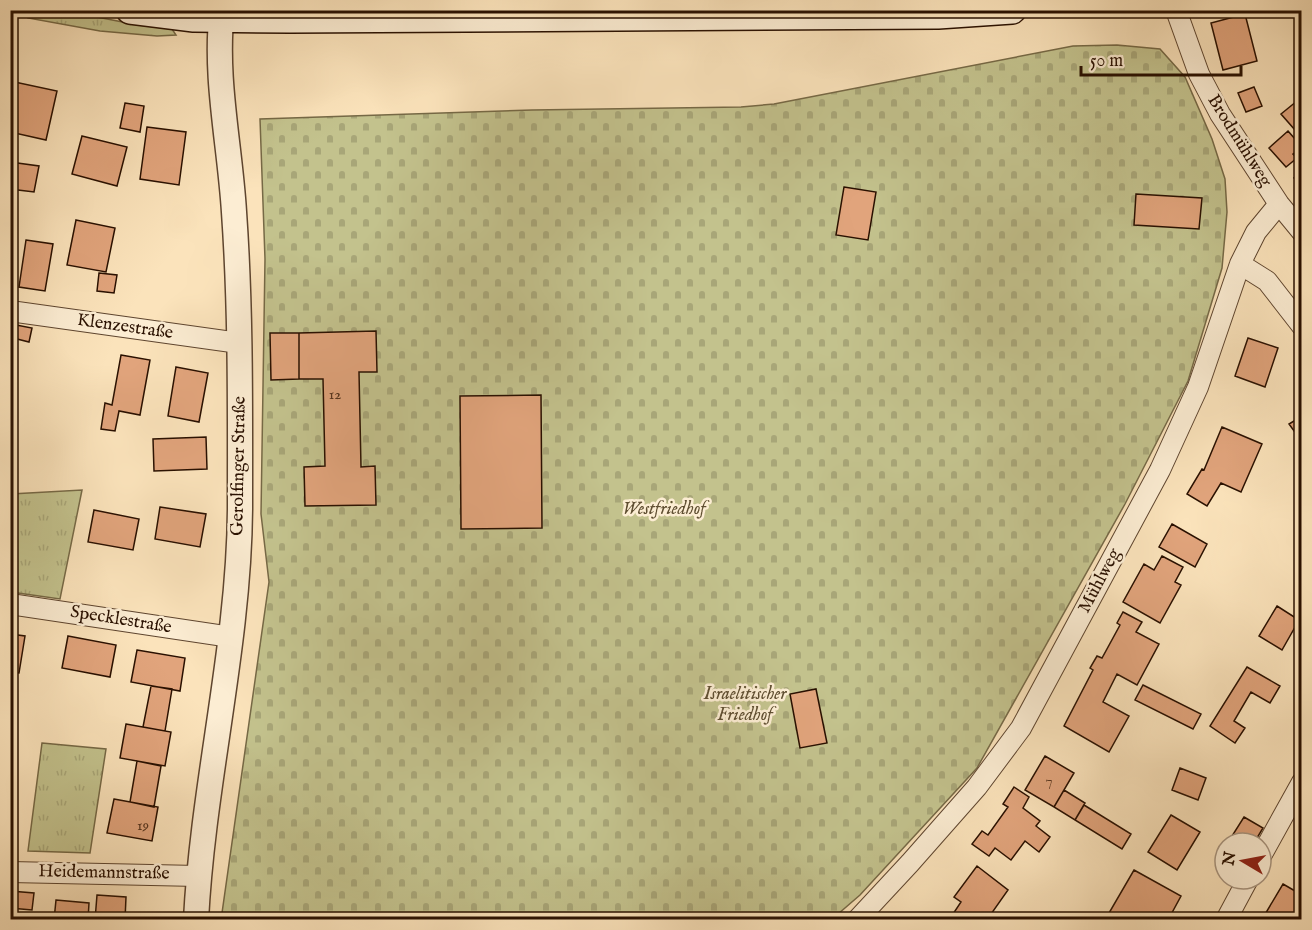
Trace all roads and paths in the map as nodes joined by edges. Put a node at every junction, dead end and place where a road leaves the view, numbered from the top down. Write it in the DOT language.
graph roads {
  1 [pos="130,10"];
  2 [pos="1012,10"];
  3 [pos="1176,10"];
  4 [pos="762,12"];
  5 [pos="221,15"];
  6 [pos="1279,204"];
  7 [pos="1302,232"];
  8 [pos="1240,264"];
  9 [pos="10,311"];
  10 [pos="1302,326"];
  11 [pos="239,343"];
  12 [pos="10,604"];
  13 [pos="231,637"];
  14 [pos="1302,782"];
  15 [pos="1273,834"];
  16 [pos="10,872"];
  17 [pos="198,876"];
  18 [pos="1242,891"];
  19 [pos="196,920"];
  20 [pos="857,920"];
  21 [pos="1226,920"];
  1 -- 5 [label="main road"];
  2 -- 4 [label="main road"];
  3 -- 6 [label="street, Brodmühlweg"];
  4 -- 5 [label="main road"];
  5 -- 11 [label="street, Gerolfinger Straße"];
  6 -- 7 [label="street, Brodmühlweg"];
  6 -- 8 [label="street, Mühlweg"];
  8 -- 10 [label="street"];
  8 -- 20 [label="street, Mühlweg"];
  9 -- 11 [label="street, Klenzestraße"];
  11 -- 13 [label="street, Gerolfinger Straße"];
  12 -- 13 [label="street, Specklestraße"];
  13 -- 17 [label="street, Gerolfinger Straße"];
  14 -- 15 [label="street"];
  16 -- 17 [label="street, Heidemannstraße"];
  17 -- 19 [label="street, Gerolfinger Straße"];
  18 -- 21 [label="street"];
}
